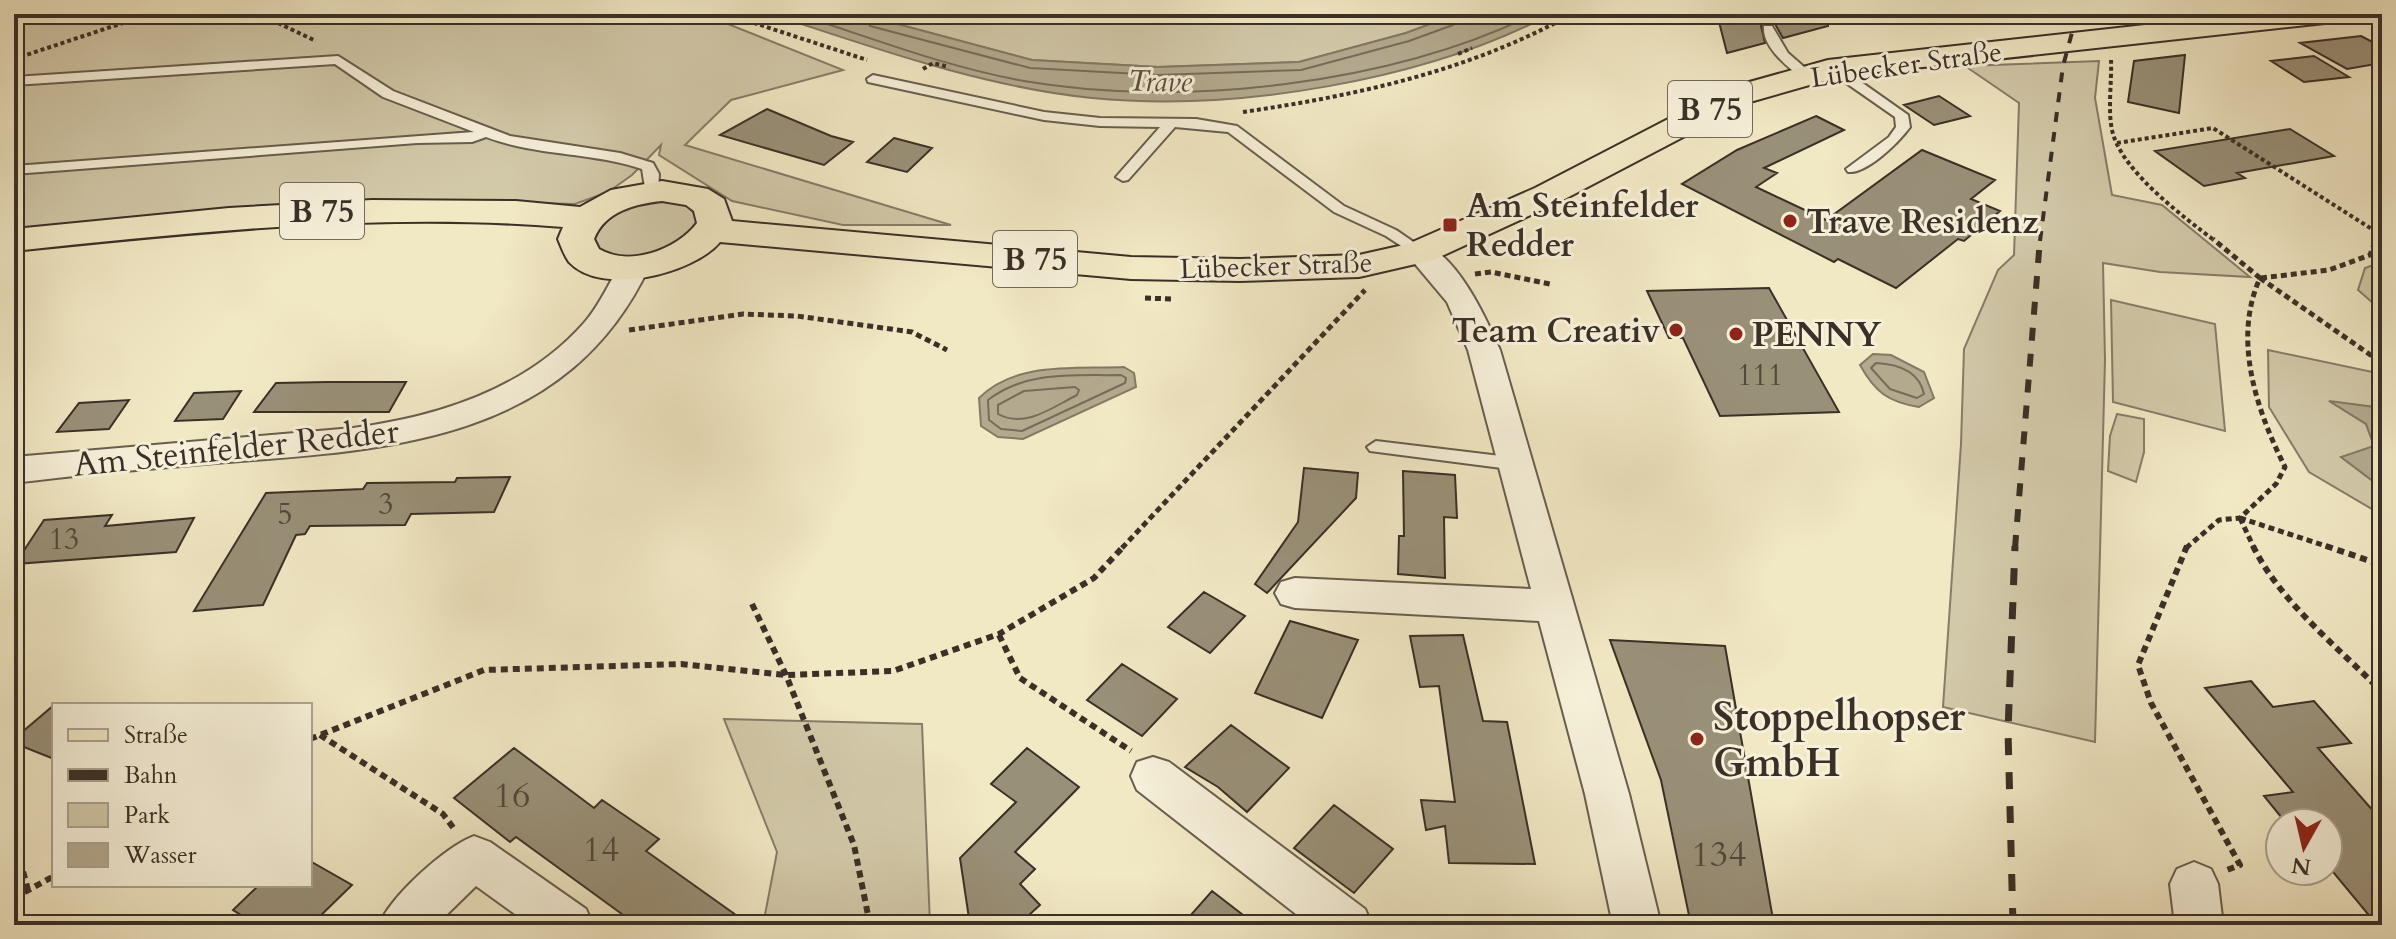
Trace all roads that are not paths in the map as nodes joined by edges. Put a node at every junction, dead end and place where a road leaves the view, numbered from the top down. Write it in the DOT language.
graph roads {
  1 [pos="2325,14"];
  2 [pos="1768,29"];
  3 [pos="1820,72"];
  4 [pos="873,79"];
  5 [pos="14,81"];
  6 [pos="1171,123"];
  7 [pos="485,132"];
  8 [pos="1853,169"];
  9 [pos="14,170"];
  10 [pos="1123,177"];
  11 [pos="651,191"];
  12 [pos="588,218"];
  13 [pos="712,230"];
  14 [pos="14,240"];
  15 [pos="1433,265"];
  16 [pos="634,267"];
  17 [pos="1376,447"];
  18 [pos="1517,464"];
  19 [pos="14,470"];
  20 [pos="1295,593"];
  21 [pos="1556,606"];
  22 [pos="1153,776"];
  23 [pos="403,925"];
  24 [pos="569,925"];
  25 [pos="1348,925"];
  26 [pos="1637,925"];
  1 -- 3 [label="main road, Lübecker Straße / B 75"];
  2 -- 3 [label="lane"];
  3 -- 8 [label="lane"];
  3 -- 15 [label="main road, Lübecker Straße / B 75"];
  4 -- 6 [label="lane"];
  5 -- 7 [label="lane"];
  6 -- 10 [label="lane"];
  6 -- 15 [label="lane"];
  7 -- 9 [label="lane"];
  7 -- 11 [label="lane"];
  11 -- 12 [label="main road"];
  11 -- 13 [label="main road"];
  12 -- 14 [label="main road, B 75"];
  12 -- 16 [label="main road"];
  13 -- 15 [label="main road, Lübecker Straße / B 75"];
  13 -- 16 [label="main road"];
  15 -- 18 [label="street"];
  16 -- 19 [label="street, Am Steinfelder Redder"];
  17 -- 18 [label="lane"];
  18 -- 21 [label="street"];
  20 -- 21 [label="street"];
  21 -- 26 [label="street"];
  22 -- 25 [label="street"];
  23 -- 24 [label="street"];
}
